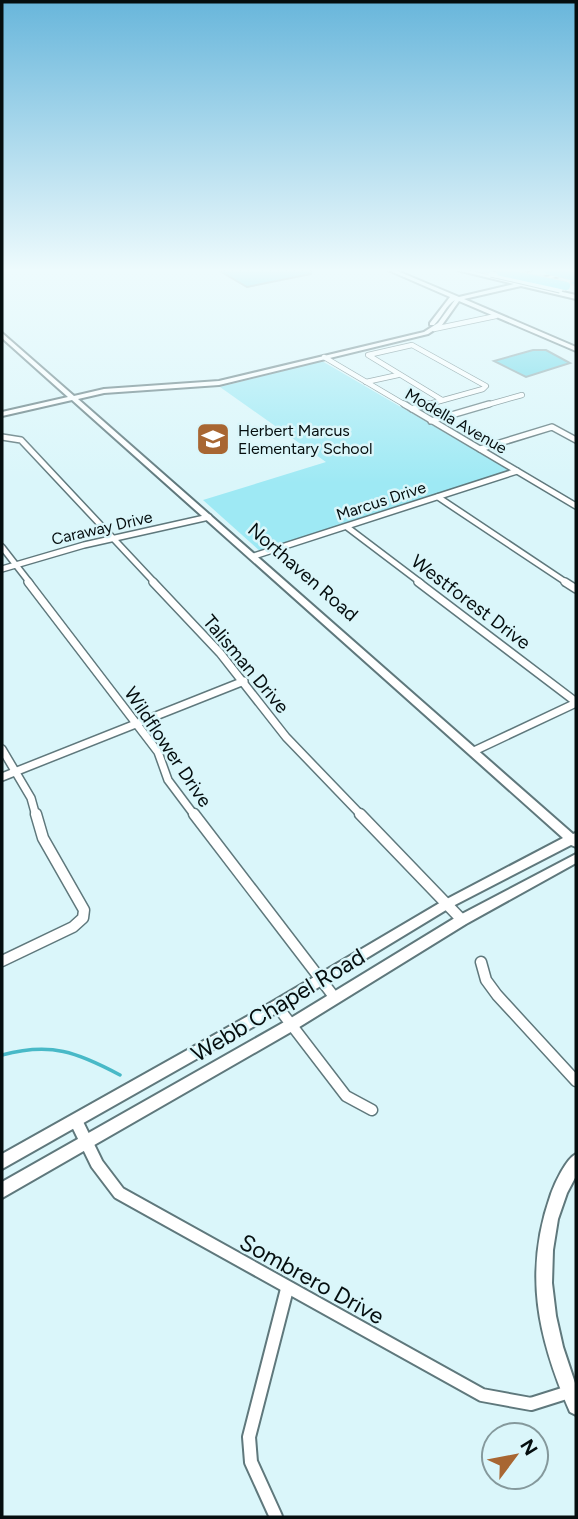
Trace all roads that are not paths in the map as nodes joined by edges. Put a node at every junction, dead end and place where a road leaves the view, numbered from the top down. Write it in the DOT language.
graph roads {
  1 [pos="8,341"];
  2 [pos="391,341"];
  3 [pos="556,341"];
  4 [pos="575,345"];
  5 [pos="324,357"];
  6 [pos="396,374"];
  7 [pos="366,382"];
  8 [pos="522,395"];
  9 [pos="70,398"];
  10 [pos="442,400"];
  11 [pos="411,409"];
  12 [pos="2,414"];
  13 [pos="431,421"];
  14 [pos="2,437"];
  15 [pos="576,440"];
  16 [pos="480,449"];
  17 [pos="517,471"];
  18 [pos="438,497"];
  19 [pos="576,506"];
  20 [pos="209,517"];
  21 [pos="347,527"];
  22 [pos="114,539"];
  23 [pos="2,547"];
  24 [pos="254,556"];
  25 [pos="15,565"];
  26 [pos="2,569"];
  27 [pos="576,589"];
  28 [pos="244,681"];
  29 [pos="576,702"];
  30 [pos="137,724"];
  31 [pos="2,748"];
  32 [pos="474,751"];
  33 [pos="15,771"];
  34 [pos="2,777"];
  35 [pos="575,840"];
  36 [pos="576,859"];
  37 [pos="447,904"];
  38 [pos="462,920"];
  39 [pos="2,961"];
  40 [pos="481,962"];
  41 [pos="321,979"];
  42 [pos="335,998"];
  43 [pos="277,1006"];
  44 [pos="291,1025"];
  45 [pos="576,1081"];
  46 [pos="372,1110"];
  47 [pos="76,1121"];
  48 [pos="86,1142"];
  49 [pos="2,1162"];
  50 [pos="576,1162"];
  51 [pos="2,1190"];
  52 [pos="287,1289"];
  53 [pos="573,1399"];
  54 [pos="276,1517"];
  1 -- 9 [label="main road, Northaven Road"];
  2 -- 5 [label="main road"];
  3 -- 4 [label="main road"];
  5 -- 7 [label="street, Modella Avenue"];
  5 -- 9 [label="main road"];
  6 -- 7 [label="street"];
  6 -- 10 [label="street"];
  6 -- 10 [label="street"];
  7 -- 11 [label="street, Modella Avenue"];
  8 -- 13 [label="street"];
  9 -- 12 [label="main road"];
  9 -- 20 [label="main road, Northaven Road"];
  10 -- 11 [label="street"];
  11 -- 13 [label="street, Modella Avenue"];
  13 -- 16 [label="street, Modella Avenue"];
  14 -- 22 [label="street, Talisman Drive"];
  15 -- 16 [label="street"];
  16 -- 17 [label="street, Modella Avenue"];
  17 -- 18 [label="street, Marcus Drive"];
  17 -- 19 [label="street, Modella Avenue"];
  18 -- 21 [label="street, Marcus Drive"];
  18 -- 27 [label="street"];
  20 -- 22 [label="street, Caraway Drive"];
  20 -- 24 [label="main road, Northaven Road"];
  21 -- 24 [label="street, Marcus Drive"];
  21 -- 29 [label="street, Westforest Drive"];
  22 -- 25 [label="street, Caraway Drive"];
  22 -- 28 [label="street, Talisman Drive"];
  23 -- 25 [label="street, Wildflower Drive"];
  24 -- 32 [label="main road, Northaven Road"];
  25 -- 26 [label="street, Caraway Drive"];
  25 -- 30 [label="street, Wildflower Drive"];
  28 -- 30 [label="street"];
  28 -- 37 [label="street, Talisman Drive"];
  29 -- 32 [label="street"];
  30 -- 33 [label="street"];
  30 -- 41 [label="street, Wildflower Drive"];
  31 -- 33 [label="street"];
  32 -- 35 [label="main road, Northaven Road"];
  33 -- 34 [label="street"];
  33 -- 39 [label="street"];
  35 -- 37 [label="main road, Webb Chapel Road"];
  36 -- 38 [label="main road, Webb Chapel Road"];
  37 -- 38 [label="street, Talisman Drive"];
  37 -- 41 [label="main road, Webb Chapel Road"];
  38 -- 42 [label="main road, Webb Chapel Road"];
  40 -- 45 [label="street"];
  41 -- 42 [label="street, Wildflower Drive"];
  41 -- 43 [label="main road, Webb Chapel Road"];
  42 -- 44 [label="main road, Webb Chapel Road"];
  43 -- 44 [label="street"];
  43 -- 47 [label="main road, Webb Chapel Road"];
  44 -- 46 [label="street"];
  44 -- 48 [label="main road, Webb Chapel Road"];
  47 -- 48 [label="street, Sombrero Drive"];
  47 -- 49 [label="main road, Webb Chapel Road"];
  48 -- 51 [label="main road, Webb Chapel Road"];
  48 -- 52 [label="street, Sombrero Drive"];
  50 -- 53 [label="main road"];
  52 -- 53 [label="street, Sombrero Drive"];
  52 -- 54 [label="street"];
}
